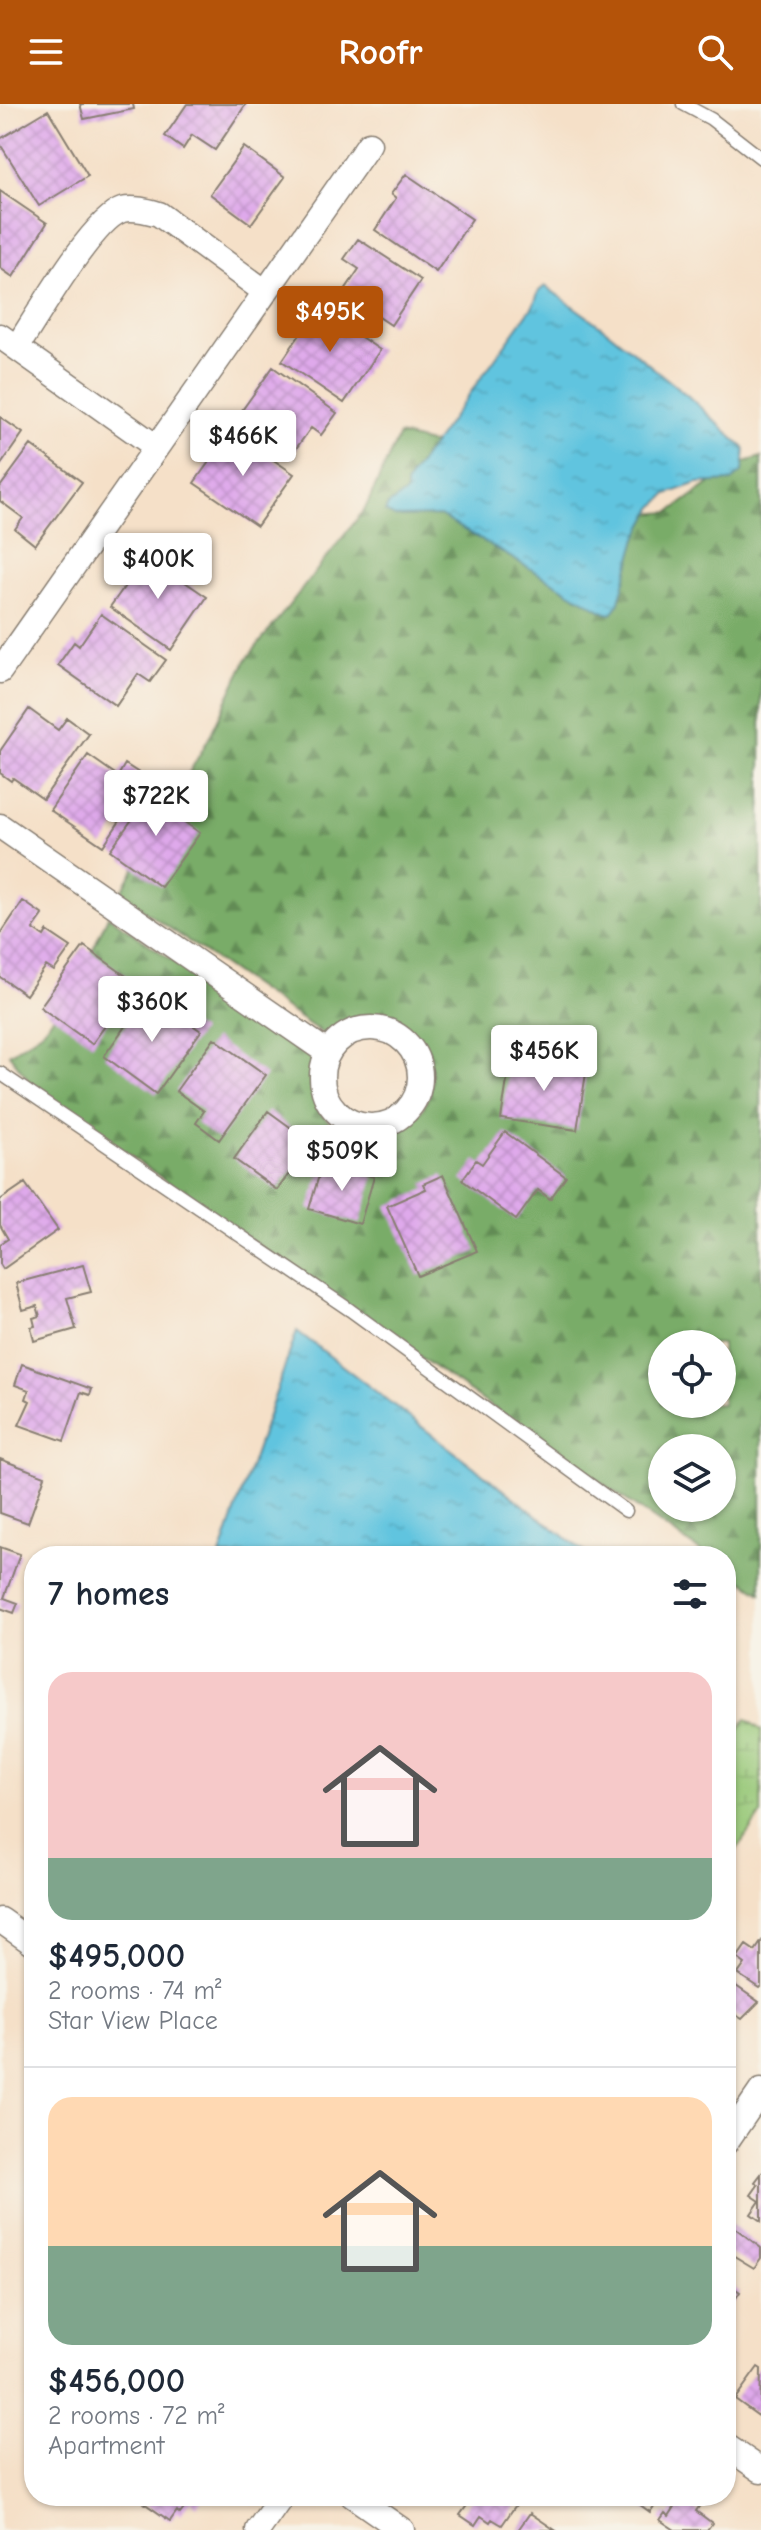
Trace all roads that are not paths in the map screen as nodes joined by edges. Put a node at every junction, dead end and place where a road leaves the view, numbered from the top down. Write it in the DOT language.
graph roads {
  1 [pos="683,104"];
  2 [pos="369,144"];
  3 [pos="761,158"];
  4 [pos="264,291"];
  5 [pos="9,341"];
  6 [pos="155,446"];
  7 [pos="0,671"];
  8 [pos="0,826"];
  9 [pos="328,1053"];
  10 [pos="0,1073"];
  11 [pos="626,1511"];
  12 [pos="0,1920"];
  13 [pos="24,1937"];
  14 [pos="761,2091"];
  15 [pos="736,2127"];
  16 [pos="736,2453"];
  17 [pos="761,2470"];
  18 [pos="275,2506"];
  19 [pos="367,2506"];
  20 [pos="258,2530"];
  21 [pos="402,2530"];
  1 -- 3 [label="lane"];
  2 -- 4 [label="street"];
  4 -- 5 [label="street"];
  4 -- 6 [label="street"];
  5 -- 6 [label="street"];
  6 -- 7 [label="street"];
  8 -- 9 [label="street"];
  9 -- 9 [label="street"];
  10 -- 11 [label="lane"];
  12 -- 13 [label="street"];
  14 -- 15 [label="street"];
  16 -- 17 [label="street"];
  18 -- 20 [label="street"];
  19 -- 21 [label="street"];
}
